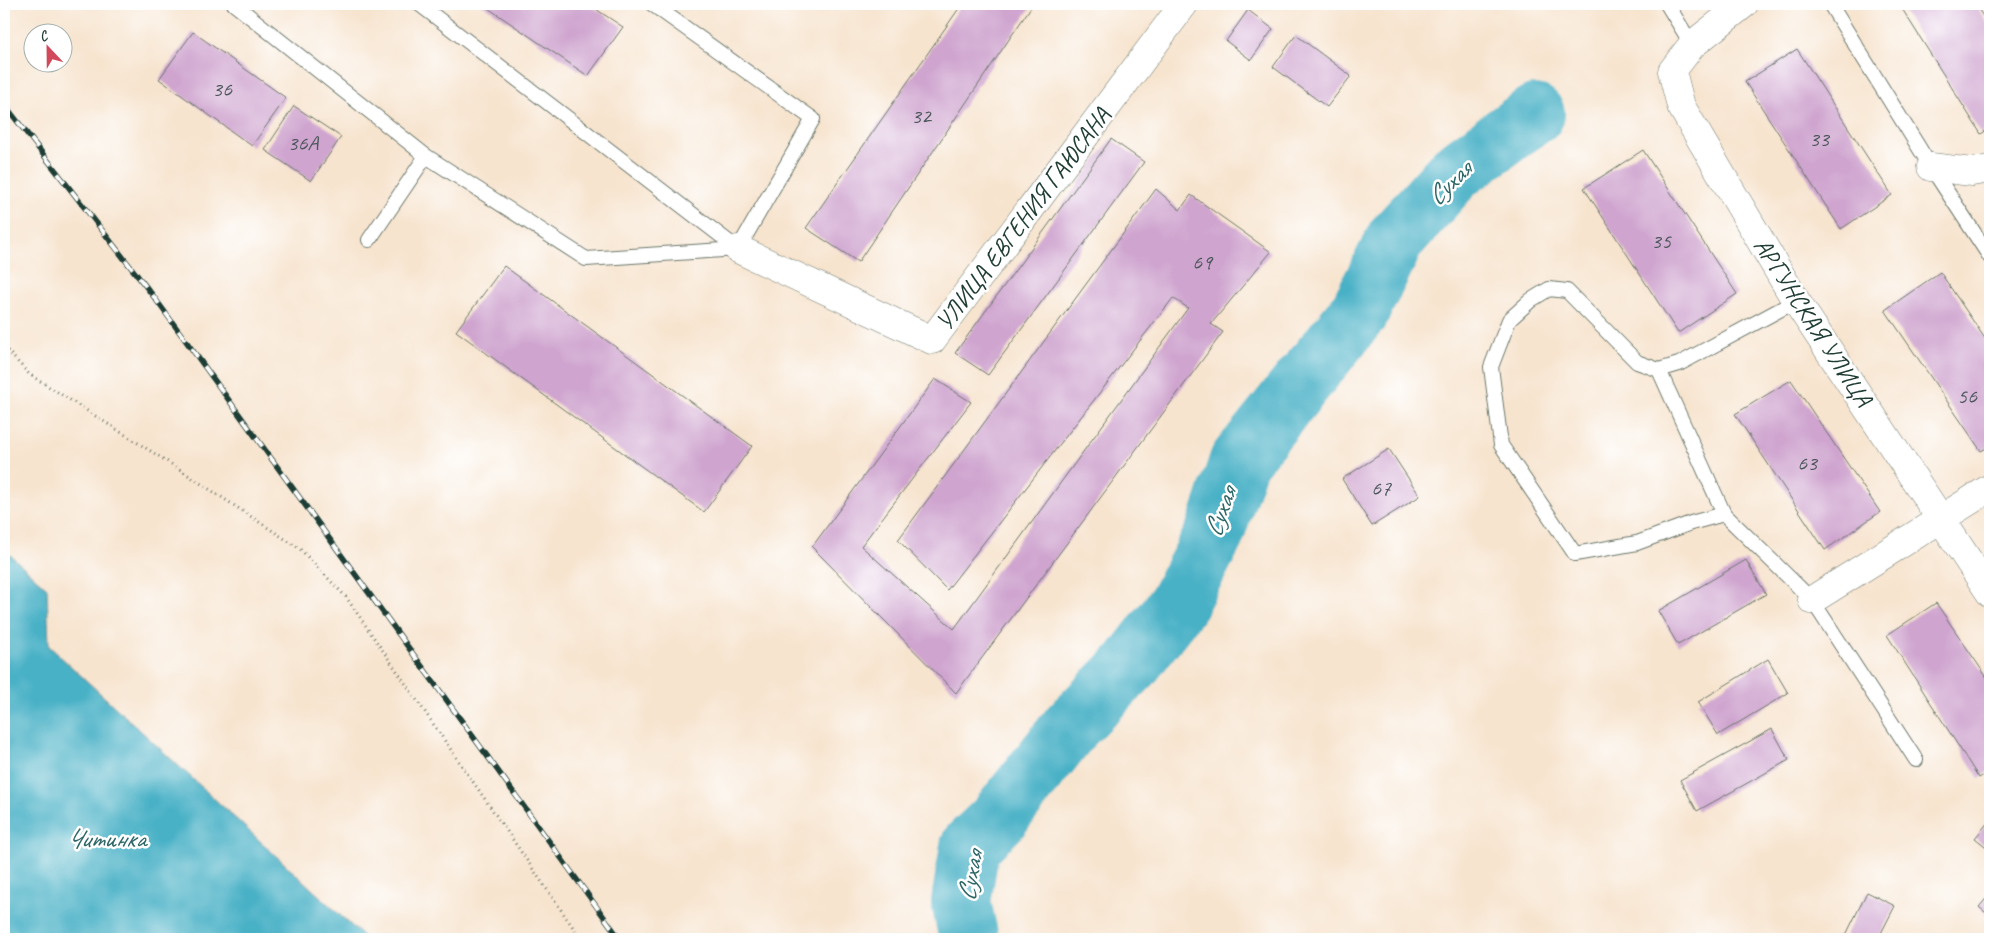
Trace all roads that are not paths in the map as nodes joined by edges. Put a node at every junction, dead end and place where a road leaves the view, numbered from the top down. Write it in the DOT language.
graph roads {
  1 [pos="234,4"];
  2 [pos="419,4"];
  3 [pos="1184,4"];
  4 [pos="1667,4"];
  5 [pos="1744,4"];
  6 [pos="1830,4"];
  7 [pos="661,6"];
  8 [pos="1692,45"];
  9 [pos="426,156"];
  10 [pos="1931,167"];
  11 [pos="1990,169"];
  12 [pos="369,240"];
  13 [pos="738,249"];
  14 [pos="1990,257"];
  15 [pos="1796,301"];
  16 [pos="1659,370"];
  17 [pos="1990,488"];
  18 [pos="1724,514"];
  19 [pos="1942,519"];
  20 [pos="1990,593"];
  21 [pos="1812,600"];
  22 [pos="1916,760"];
  1 -- 9 [label="lane, УЛИЦА ЕВГЕНИЯ ГАЮСАНА"];
  2 -- 13 [label="lane"];
  3 -- 13 [label="street, УЛИЦА ЕВГЕНИЯ ГАЮСАНА"];
  4 -- 8 [label="lane"];
  5 -- 8 [label="street"];
  6 -- 10 [label="lane"];
  7 -- 13 [label="lane"];
  8 -- 15 [label="street, АРГУНСКАЯ УЛИЦА"];
  9 -- 12 [label="lane"];
  9 -- 13 [label="lane, УЛИЦА ЕВГЕНИЯ ГАЮСАНА"];
  10 -- 11 [label="street"];
  10 -- 14 [label="lane"];
  15 -- 16 [label="lane"];
  15 -- 19 [label="street, АРГУНСКАЯ УЛИЦА"];
  16 -- 18 [label="lane"];
  16 -- 18 [label="lane"];
  17 -- 19 [label="street"];
  18 -- 21 [label="lane"];
  19 -- 20 [label="street, АРГУНСКАЯ УЛИЦА"];
  19 -- 21 [label="street"];
  21 -- 22 [label="lane"];
}
